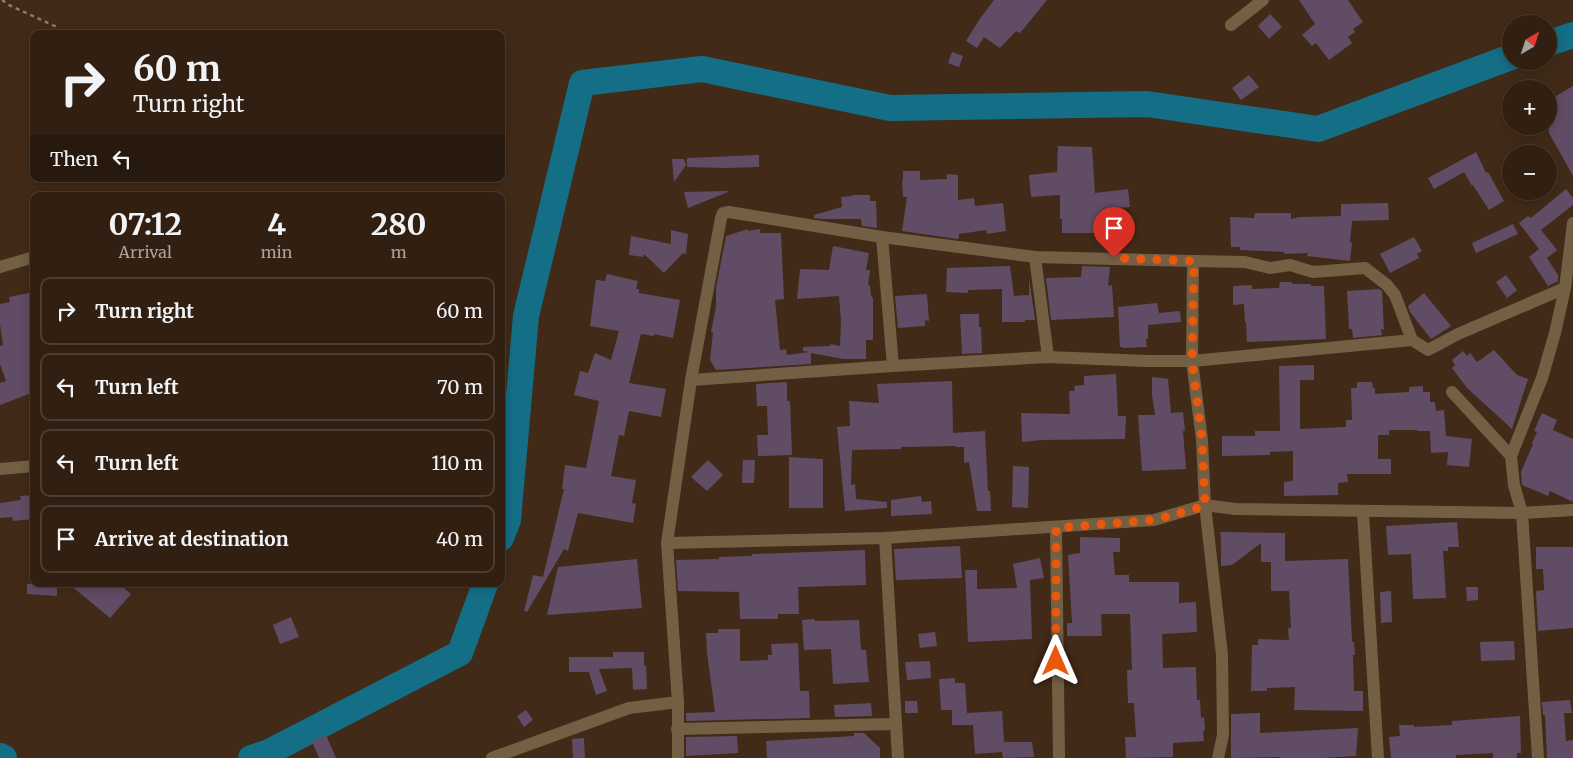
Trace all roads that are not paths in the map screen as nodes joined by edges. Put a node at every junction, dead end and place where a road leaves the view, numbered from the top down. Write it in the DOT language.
graph roads {
  1 [pos="1263,0"];
  2 [pos="1231,25"];
  3 [pos="1573,223"];
  4 [pos="882,237"];
  5 [pos="1036,256"];
  6 [pos="30,258"];
  7 [pos="1194,261"];
  8 [pos="0,266"];
  9 [pos="1564,288"];
  10 [pos="1412,340"];
  11 [pos="1048,357"];
  12 [pos="1192,361"];
  13 [pos="893,366"];
  14 [pos="690,380"];
  15 [pos="1452,392"];
  16 [pos="1511,456"];
  17 [pos="30,466"];
  18 [pos="0,469"];
  19 [pos="1205,506"];
  20 [pos="1573,510"];
  21 [pos="1363,512"];
  22 [pos="1522,513"];
  23 [pos="1056,528"];
  24 [pos="885,538"];
  25 [pos="667,542"];
  26 [pos="678,702"];
  27 [pos="895,724"];
  28 [pos="677,729"];
  29 [pos="513,754"];
  30 [pos="492,758"];
  31 [pos="678,758"];
  32 [pos="898,758"];
  33 [pos="1059,758"];
  34 [pos="1218,758"];
  35 [pos="1378,758"];
  36 [pos="1538,758"];
  1 -- 2 [label="street"];
  3 -- 9 [label="street"];
  4 -- 5 [label="street"];
  4 -- 13 [label="street"];
  4 -- 14 [label="street"];
  5 -- 7 [label="street"];
  5 -- 11 [label="street"];
  6 -- 8 [label="street"];
  7 -- 10 [label="street"];
  7 -- 12 [label="street"];
  9 -- 10 [label="street"];
  9 -- 16 [label="street"];
  10 -- 12 [label="street"];
  11 -- 12 [label="street"];
  11 -- 13 [label="street"];
  12 -- 19 [label="street"];
  13 -- 14 [label="street"];
  14 -- 25 [label="street"];
  15 -- 16 [label="street"];
  16 -- 22 [label="street"];
  17 -- 18 [label="street"];
  19 -- 21 [label="street"];
  19 -- 23 [label="street"];
  19 -- 34 [label="street"];
  20 -- 22 [label="street"];
  21 -- 22 [label="street"];
  21 -- 35 [label="street"];
  22 -- 36 [label="street"];
  23 -- 24 [label="street"];
  23 -- 33 [label="street"];
  24 -- 25 [label="street"];
  24 -- 27 [label="street"];
  25 -- 26 [label="street"];
  26 -- 28 [label="street"];
  26 -- 29 [label="street"];
  27 -- 28 [label="street"];
  27 -- 32 [label="street"];
  28 -- 31 [label="street"];
  29 -- 30 [label="street"];
}
